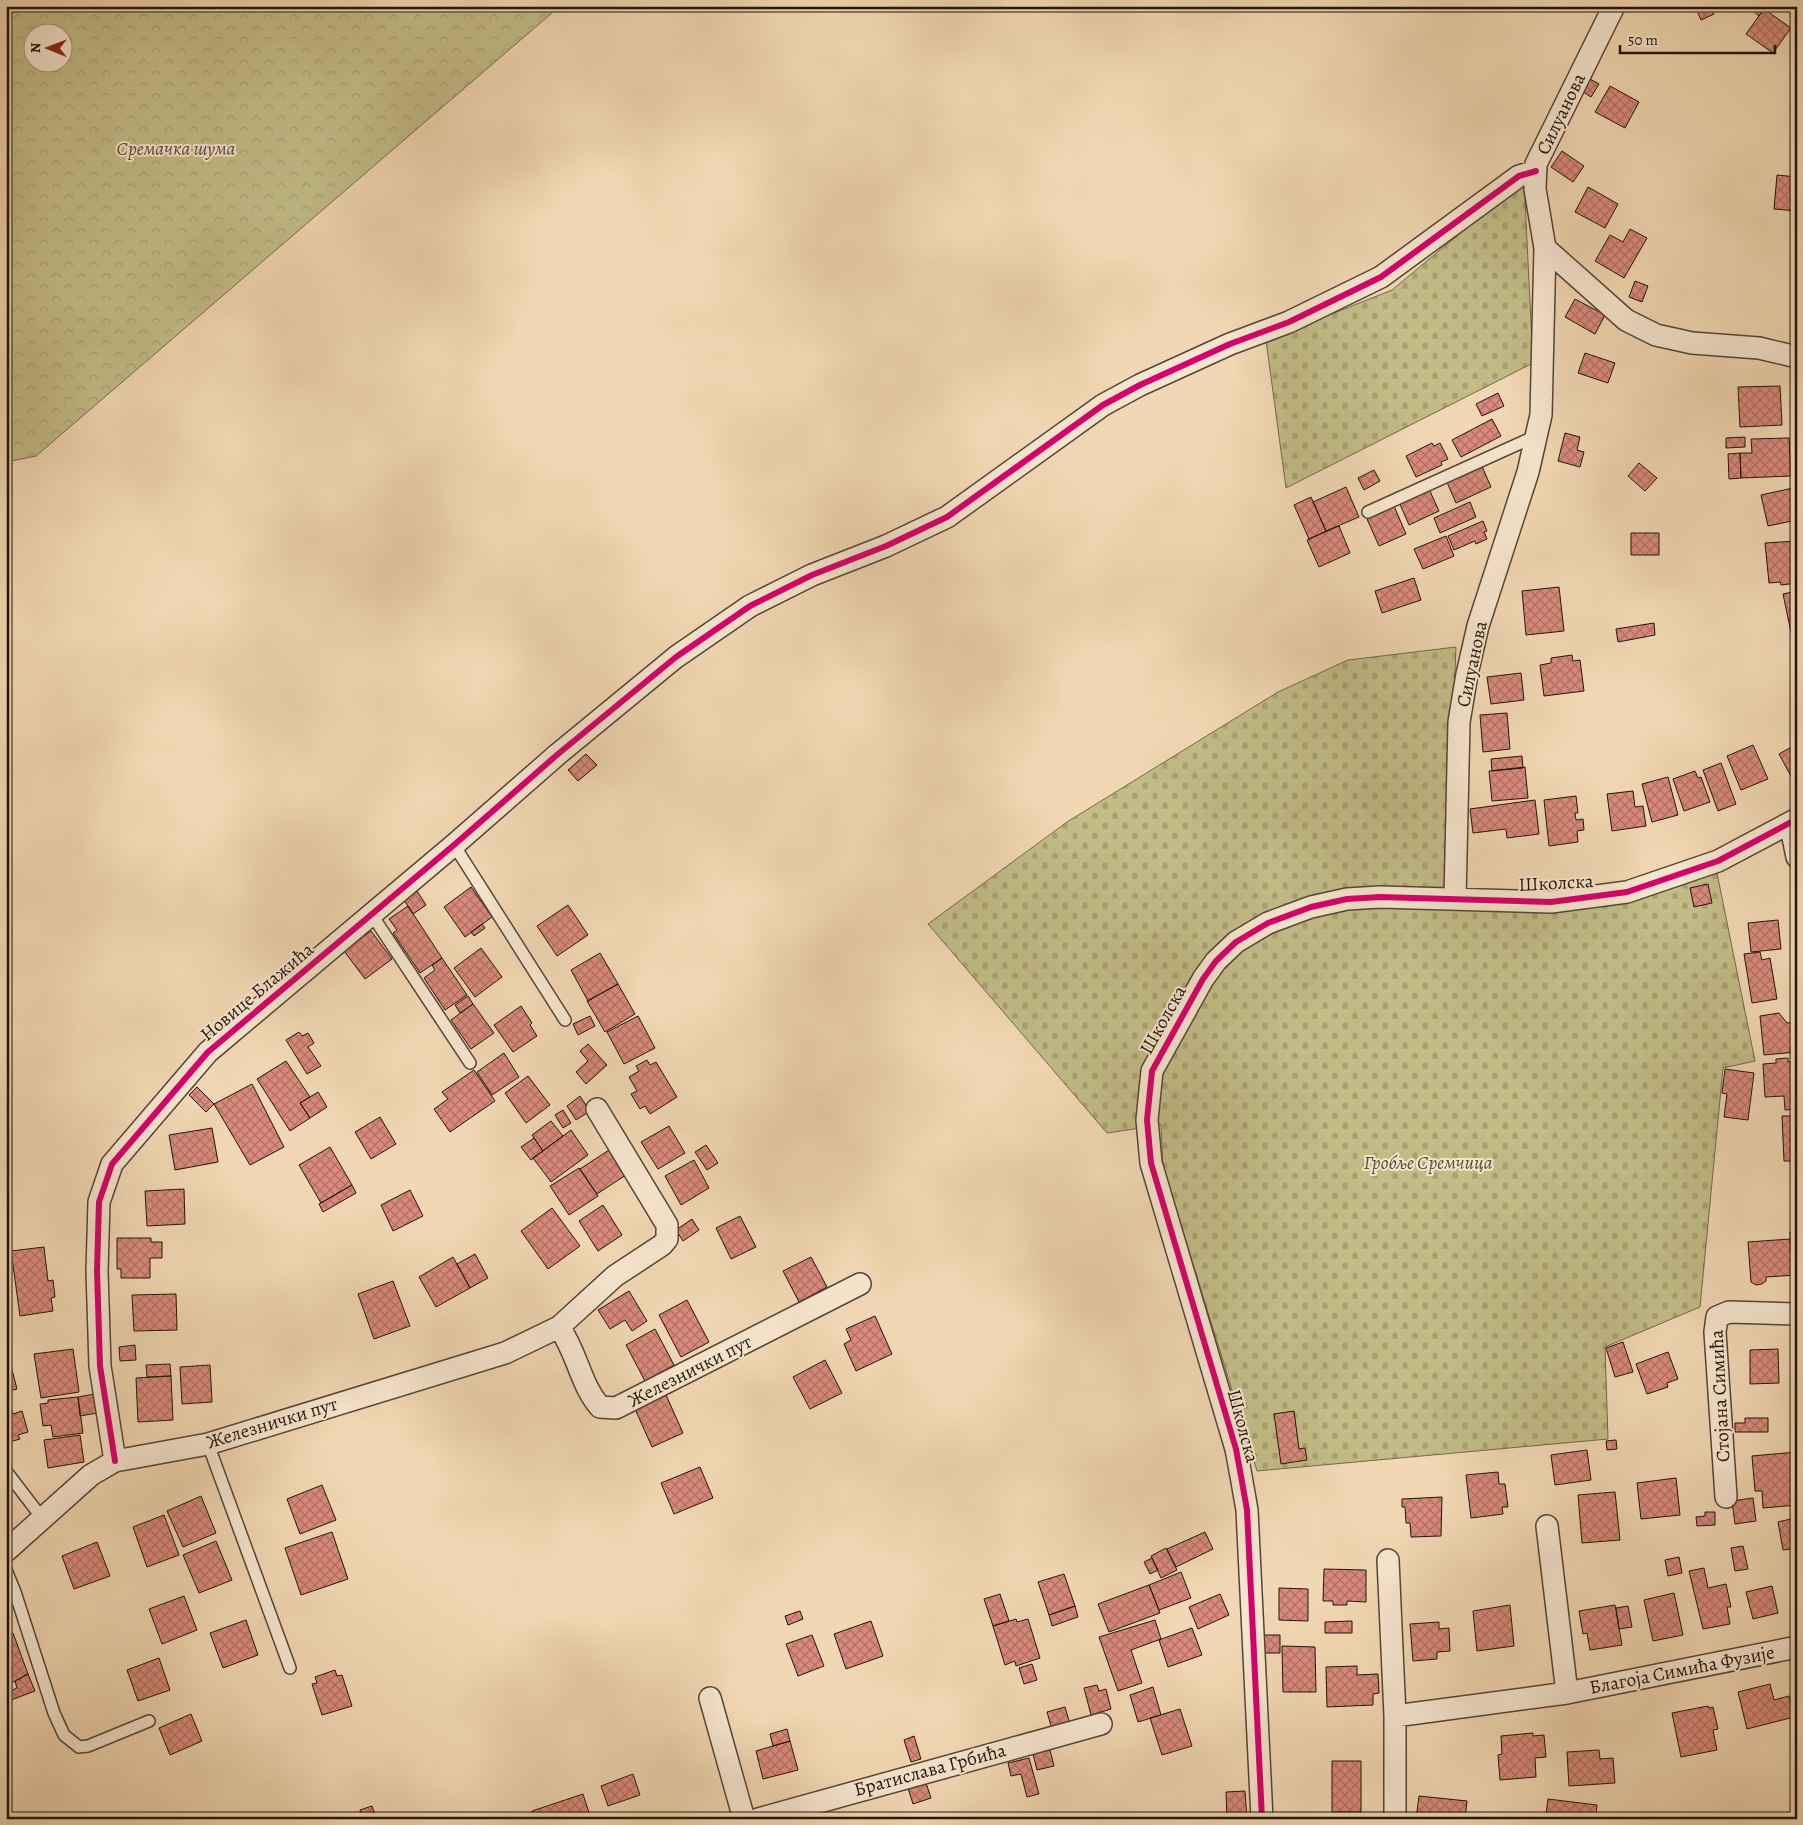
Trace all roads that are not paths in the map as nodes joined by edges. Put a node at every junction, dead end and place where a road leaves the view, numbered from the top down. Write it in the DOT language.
graph roads {
  1 [pos="1614,6"];
  2 [pos="1536,171"];
  3 [pos="1545,248"];
  4 [pos="1797,356"];
  5 [pos="1536,436"];
  6 [pos="1368,512"];
  7 [pos="1793,821"];
  8 [pos="454,846"];
  9 [pos="1797,857"];
  10 [pos="1455,899"];
  11 [pos="372,915"];
  12 [pos="564,1020"];
  13 [pos="470,1063"];
  14 [pos="597,1110"];
  15 [pos="860,1284"];
  16 [pos="1797,1314"];
  17 [pos="559,1328"];
  18 [pos="208,1444"];
  19 [pos="115,1461"];
  20 [pos="6,1470"];
  21 [pos="1726,1497"];
  22 [pos="42,1518"];
  23 [pos="1548,1526"];
  24 [pos="6,1551"];
  25 [pos="1388,1560"];
  26 [pos="6,1570"];
  27 [pos="1797,1647"];
  28 [pos="290,1668"];
  29 [pos="1567,1693"];
  30 [pos="710,1698"];
  31 [pos="1395,1716"];
  32 [pos="149,1721"];
  33 [pos="1101,1724"];
  34 [pos="744,1819"];
  35 [pos="758,1819"];
  36 [pos="1262,1819"];
  37 [pos="1395,1819"];
  1 -- 2 [label="street, Силуанова"];
  2 -- 3 [label="street, Силуанова"];
  2 -- 8 [label="street, Новице Блажића"];
  3 -- 4 [label="street"];
  3 -- 5 [label="street, Силуанова"];
  5 -- 6 [label="lane"];
  5 -- 10 [label="street, Силуанова"];
  7 -- 9 [label="street"];
  7 -- 10 [label="street, Школска"];
  8 -- 11 [label="street, Новице Блажића"];
  8 -- 12 [label="lane"];
  10 -- 36 [label="street, Школска"];
  11 -- 13 [label="lane"];
  11 -- 19 [label="street, Новице Блажића"];
  14 -- 17 [label="street, Железнички пут"];
  15 -- 17 [label="street, Железнички пут"];
  16 -- 21 [label="street, Стојана Симића"];
  17 -- 18 [label="street, Железнички пут"];
  18 -- 19 [label="street, Железнички пут"];
  18 -- 28 [label="lane"];
  19 -- 22 [label="street, Железнички пут"];
  20 -- 22 [label="lane"];
  22 -- 24 [label="street, Железнички пут"];
  23 -- 29 [label="street, Благоја Симића Фузије"];
  25 -- 31 [label="street"];
  26 -- 32 [label="lane"];
  27 -- 29 [label="street, Благоја Симића Фузије"];
  29 -- 31 [label="street, Благоја Симића Фузије"];
  30 -- 34 [label="street"];
  31 -- 37 [label="street"];
  33 -- 35 [label="street, Братислава Грбића"];
}
